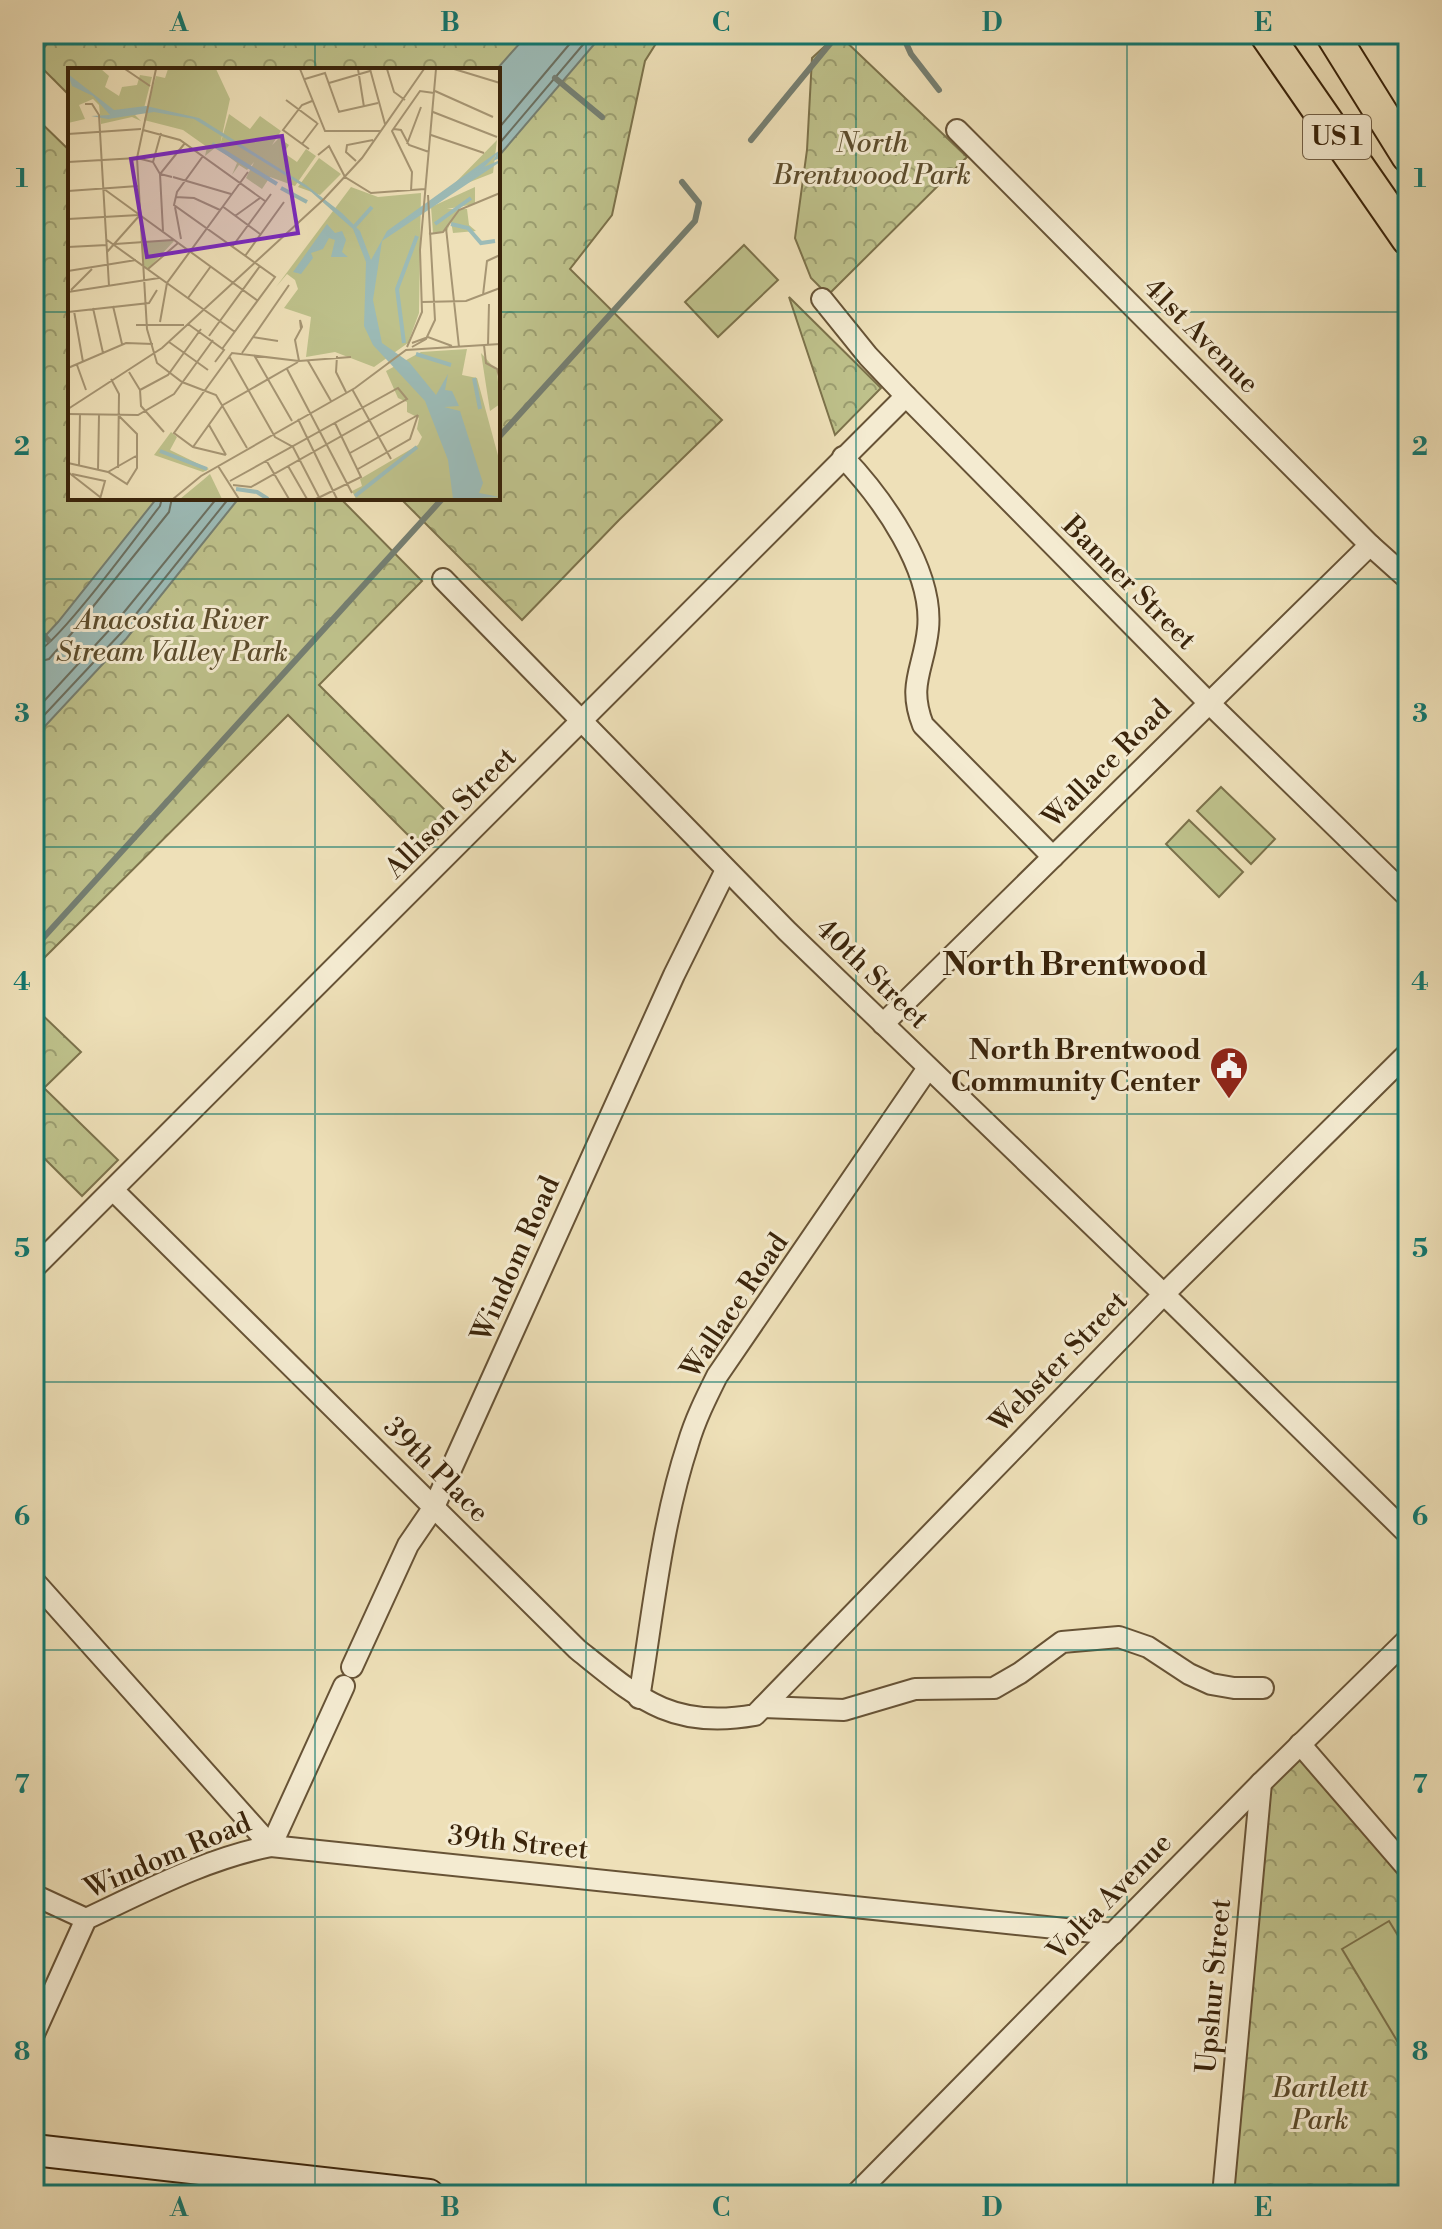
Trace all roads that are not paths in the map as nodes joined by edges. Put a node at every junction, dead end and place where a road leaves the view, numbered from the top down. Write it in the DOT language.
graph roads {
  1 [pos="1266,34"];
  2 [pos="1332,34"];
  3 [pos="957,130"];
  4 [pos="1408,156"];
  5 [pos="1408,239"];
  6 [pos="822,299"];
  7 [pos="906,396"];
  8 [pos="843,457"];
  9 [pos="1370,545"];
  10 [pos="443,579"];
  11 [pos="1408,579"];
  12 [pos="1209,703"];
  13 [pos="582,720"];
  14 [pos="1053,857"];
  15 [pos="726,870"];
  16 [pos="1408,897"];
  17 [pos="883,1024"];
  18 [pos="1408,1053"];
  19 [pos="928,1068"];
  20 [pos="113,1190"];
  21 [pos="34,1268"];
  22 [pos="1164,1294"];
  23 [pos="434,1507"];
  24 [pos="1408,1534"];
  25 [pos="34,1581"];
  26 [pos="1408,1639"];
  27 [pos="352,1667"];
  28 [pos="344,1686"];
  29 [pos="1263,1688"];
  30 [pos="639,1698"];
  31 [pos="759,1711"];
  32 [pos="1300,1744"];
  33 [pos="1261,1783"];
  34 [pos="271,1846"];
  35 [pos="1408,1869"];
  36 [pos="34,1895"];
  37 [pos="86,1919"];
  38 [pos="1113,1934"];
  39 [pos="34,2034"];
  40 [pos="34,2150"];
  41 [pos="398,2193"];
  42 [pos="429,2195"];
  43 [pos="855,2195"];
  44 [pos="1223,2195"];
  1 -- 5 [label="main road, US 1"];
  2 -- 4 [label="main road, US 1"];
  3 -- 9 [label="street, 41st Avenue"];
  6 -- 7 [label="street, Banner Street"];
  7 -- 8 [label="street, Allison Street"];
  7 -- 12 [label="street, Banner Street"];
  8 -- 13 [label="street, Allison Street"];
  8 -- 14 [label="street"];
  9 -- 11 [label="street, 41st Avenue"];
  9 -- 12 [label="street, Wallace Road"];
  10 -- 13 [label="street, 40th Street"];
  12 -- 14 [label="street, Wallace Road"];
  12 -- 16 [label="street, Banner Street"];
  13 -- 15 [label="street, 40th Street"];
  13 -- 20 [label="street, Allison Street"];
  14 -- 17 [label="street, Wallace Road"];
  15 -- 17 [label="street, 40th Street"];
  15 -- 23 [label="street, Windom Road"];
  17 -- 19 [label="street, 40th Street"];
  18 -- 22 [label="street, Webster Street"];
  19 -- 22 [label="street, 40th Street"];
  19 -- 30 [label="street, Wallace Road"];
  20 -- 21 [label="street, Allison Street"];
  20 -- 23 [label="street, 39th Place"];
  22 -- 24 [label="street, 40th Street"];
  22 -- 31 [label="street, Webster Street"];
  23 -- 27 [label="street, Windom Road"];
  23 -- 30 [label="street, 39th Place"];
  25 -- 34 [label="street"];
  26 -- 32 [label="street, Volta Avenue"];
  28 -- 34 [label="street, Windom Road"];
  29 -- 31 [label="street, 39th Place"];
  30 -- 31 [label="street, 39th Place"];
  32 -- 33 [label="street, Volta Avenue"];
  32 -- 35 [label="street"];
  33 -- 38 [label="street, Volta Avenue"];
  33 -- 44 [label="street, Upshur Street"];
  34 -- 37 [label="street, Windom Road"];
  34 -- 38 [label="street, 39th Street"];
  36 -- 37 [label="street"];
  37 -- 39 [label="street, Windom Road"];
  38 -- 43 [label="street, Volta Avenue"];
  40 -- 41 [label="main road"];
  41 -- 42 [label="main road"];
}
